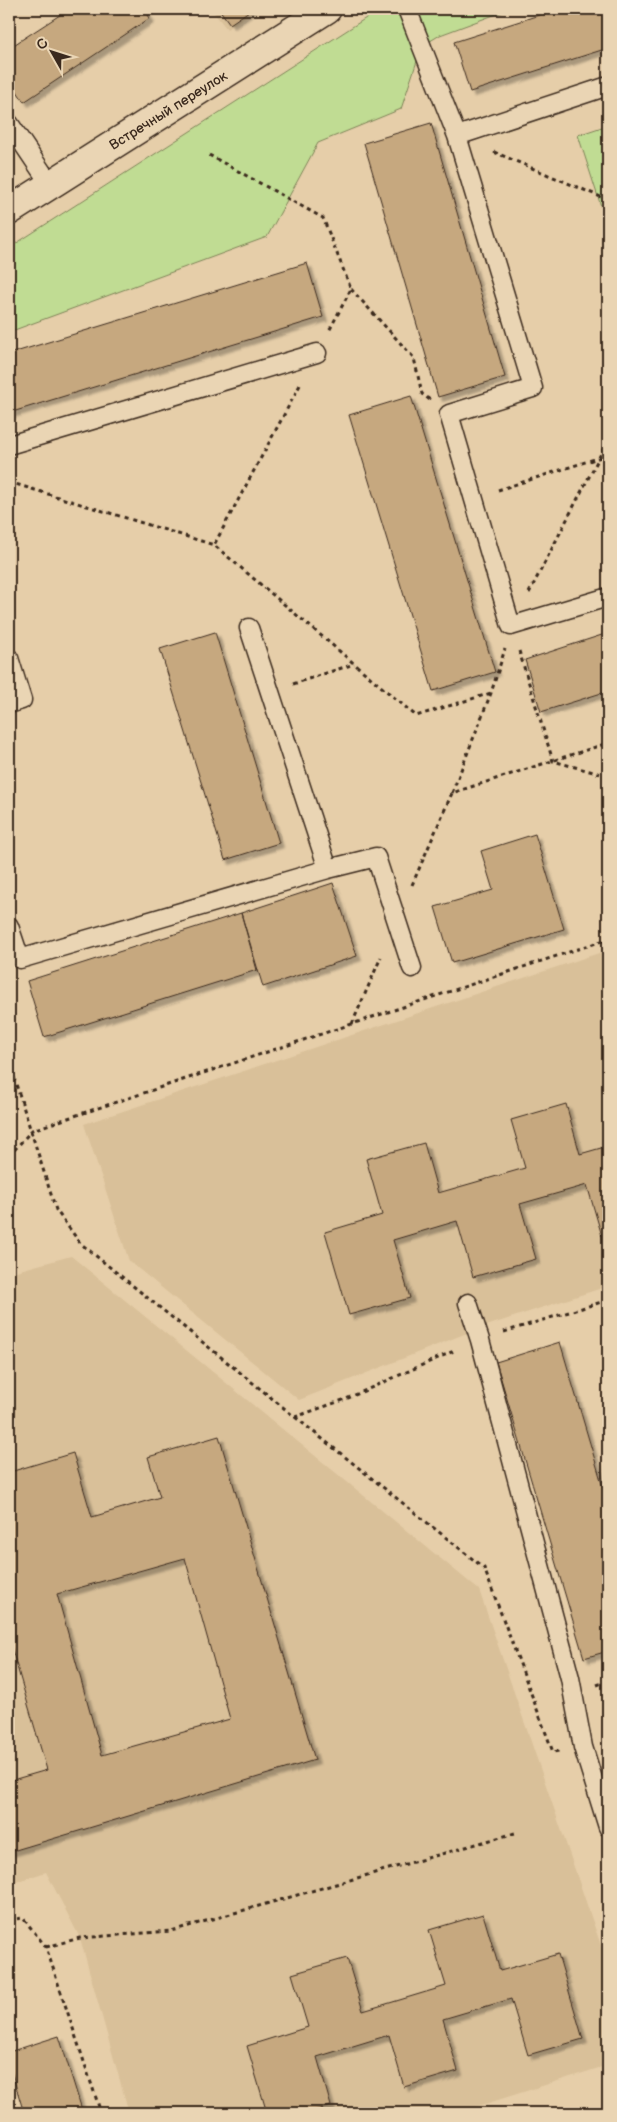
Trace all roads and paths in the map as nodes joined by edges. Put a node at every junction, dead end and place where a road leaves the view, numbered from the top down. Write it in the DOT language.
graph roads {
  1 [pos="327,9"];
  2 [pos="407,9"];
  3 [pos="608,86"];
  4 [pos="9,123"];
  5 [pos="457,136"];
  6 [pos="209,155"];
  7 [pos="50,184"];
  8 [pos="608,200"];
  9 [pos="9,211"];
  10 [pos="351,288"];
  11 [pos="317,353"];
  12 [pos="449,414"];
  13 [pos="9,445"];
  14 [pos="608,463"];
  15 [pos="9,482"];
  16 [pos="474,498"];
  17 [pos="214,545"];
  18 [pos="608,597"];
  19 [pos="511,626"];
  20 [pos="249,628"];
  21 [pos="9,658"];
  22 [pos="354,664"];
  23 [pos="270,692"];
  24 [pos="491,693"];
  25 [pos="9,704"];
  26 [pos="608,743"];
  27 [pos="553,761"];
  28 [pos="608,776"];
  29 [pos="328,869"];
  30 [pos="397,920"];
  31 [pos="9,926"];
  32 [pos="608,939"];
  33 [pos="412,968"];
  34 [pos="352,1024"];
  35 [pos="9,1062"];
  36 [pos="32,1130"];
  37 [pos="9,1156"];
  38 [pos="608,1300"];
  39 [pos="468,1303"];
  40 [pos="480,1340"];
  41 [pos="295,1417"];
  42 [pos="582,1746"];
  43 [pos="608,1827"];
  44 [pos="515,1833"];
  45 [pos="9,1920"];
  46 [pos="46,1947"];
  47 [pos="101,2113"];
  1 -- 7 [label="street, Встречный переулок"];
  2 -- 5 [label="lane"];
  3 -- 5 [label="lane"];
  4 -- 7 [label="lane"];
  5 -- 8 [label="path"];
  5 -- 12 [label="lane"];
  6 -- 10 [label="path"];
  7 -- 9 [label="street, Встречный переулок"];
  10 -- 11 [label="path"];
  10 -- 12 [label="path"];
  11 -- 13 [label="lane"];
  11 -- 17 [label="path"];
  12 -- 16 [label="lane"];
  14 -- 16 [label="path"];
  15 -- 17 [label="path"];
  16 -- 19 [label="lane"];
  17 -- 22 [label="path"];
  18 -- 19 [label="lane"];
  19 -- 27 [label="path"];
  20 -- 23 [label="lane"];
  21 -- 25 [label="lane"];
  22 -- 23 [label="path"];
  22 -- 24 [label="path"];
  23 -- 29 [label="lane"];
  26 -- 27 [label="path"];
  27 -- 28 [label="path"];
  27 -- 30 [label="path"];
  29 -- 30 [label="lane"];
  29 -- 31 [label="lane"];
  30 -- 33 [label="lane"];
  30 -- 34 [label="path"];
  32 -- 34 [label="path"];
  34 -- 36 [label="path"];
  35 -- 36 [label="path"];
  36 -- 37 [label="path"];
  36 -- 41 [label="path"];
  38 -- 40 [label="path"];
  39 -- 40 [label="lane"];
  40 -- 41 [label="path"];
  40 -- 42 [label="lane"];
  41 -- 42 [label="path"];
  42 -- 43 [label="lane"];
  44 -- 46 [label="path"];
  45 -- 46 [label="path"];
  46 -- 47 [label="path"];
}
